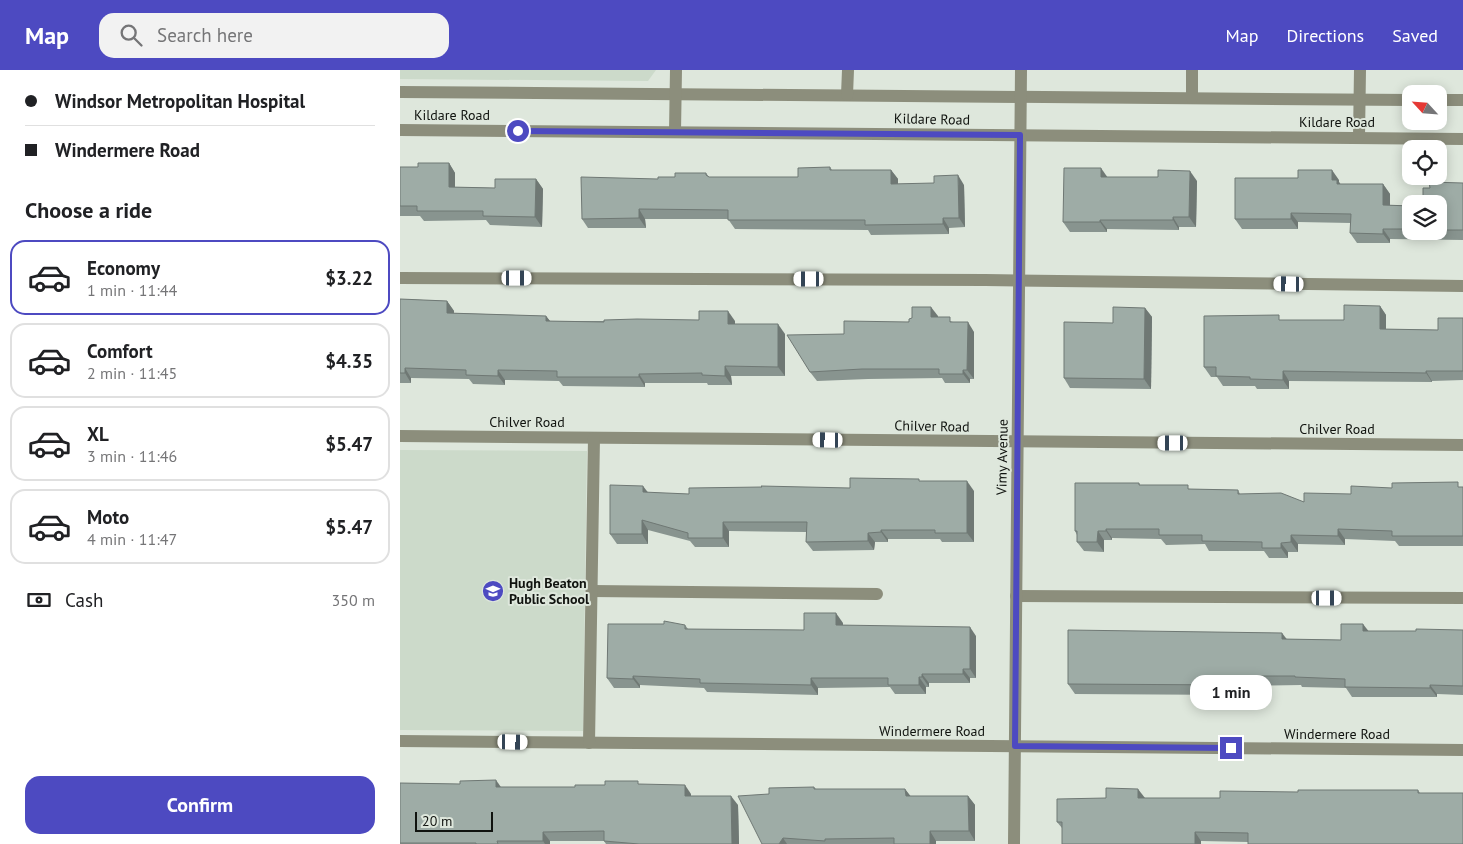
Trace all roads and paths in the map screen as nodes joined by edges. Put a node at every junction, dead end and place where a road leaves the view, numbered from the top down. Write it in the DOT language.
graph roads {
  1 [pos="676,70"];
  2 [pos="848,70"];
  3 [pos="1020,70"];
  4 [pos="1192,70"];
  5 [pos="1360,70"];
  6 [pos="400,92"];
  7 [pos="675,94"];
  8 [pos="848,95"];
  9 [pos="1020,97"];
  10 [pos="1192,98"];
  11 [pos="1359,100"];
  12 [pos="1402,100"];
  13 [pos="1448,100"];
  14 [pos="1463,100"];
  15 [pos="400,130"];
  16 [pos="675,132"];
  17 [pos="1020,135"];
  18 [pos="1359,137"];
  19 [pos="1463,139"];
  20 [pos="400,278"];
  21 [pos="1019,280"];
  22 [pos="1463,286"];
  23 [pos="400,436"];
  24 [pos="594,438"];
  25 [pos="1017,441"];
  26 [pos="1463,445"];
  27 [pos="592,591"];
  28 [pos="877,594"];
  29 [pos="1016,596"];
  30 [pos="1463,598"];
  31 [pos="400,741"];
  32 [pos="589,743"];
  33 [pos="1015,746"];
  34 [pos="1463,750"];
  35 [pos="1014,844"];
  1 -- 7 [label="street"];
  2 -- 8 [label="street"];
  3 -- 9 [label="street, Vimy Avenue"];
  4 -- 10 [label="street"];
  5 -- 11 [label="street"];
  6 -- 7 [label="street, Kildare Road"];
  7 -- 8 [label="street, Kildare Road"];
  7 -- 16 [label="street"];
  8 -- 9 [label="street, Kildare Road"];
  9 -- 10 [label="street, Kildare Road"];
  9 -- 17 [label="street, Vimy Avenue"];
  10 -- 11 [label="street, Kildare Road"];
  11 -- 12 [label="street, Kildare Road"];
  11 -- 18 [label="street"];
  13 -- 14 [label="street"];
  15 -- 16 [label="street, Kildare Road"];
  16 -- 17 [label="street, Kildare Road"];
  17 -- 18 [label="street, Kildare Road"];
  17 -- 21 [label="street, Vimy Avenue"];
  18 -- 19 [label="street, Kildare Road"];
  20 -- 21 [label="street"];
  21 -- 22 [label="street"];
  21 -- 25 [label="street, Vimy Avenue"];
  23 -- 24 [label="street, Chilver Road"];
  24 -- 25 [label="street, Chilver Road"];
  24 -- 27 [label="street"];
  25 -- 26 [label="street, Chilver Road"];
  25 -- 29 [label="street, Vimy Avenue"];
  27 -- 28 [label="street"];
  27 -- 32 [label="street"];
  29 -- 30 [label="street"];
  29 -- 33 [label="street, Vimy Avenue"];
  31 -- 32 [label="street, Windermere Road"];
  32 -- 33 [label="street, Windermere Road"];
  33 -- 34 [label="street, Windermere Road"];
  33 -- 35 [label="street, Vimy Avenue"];
}
